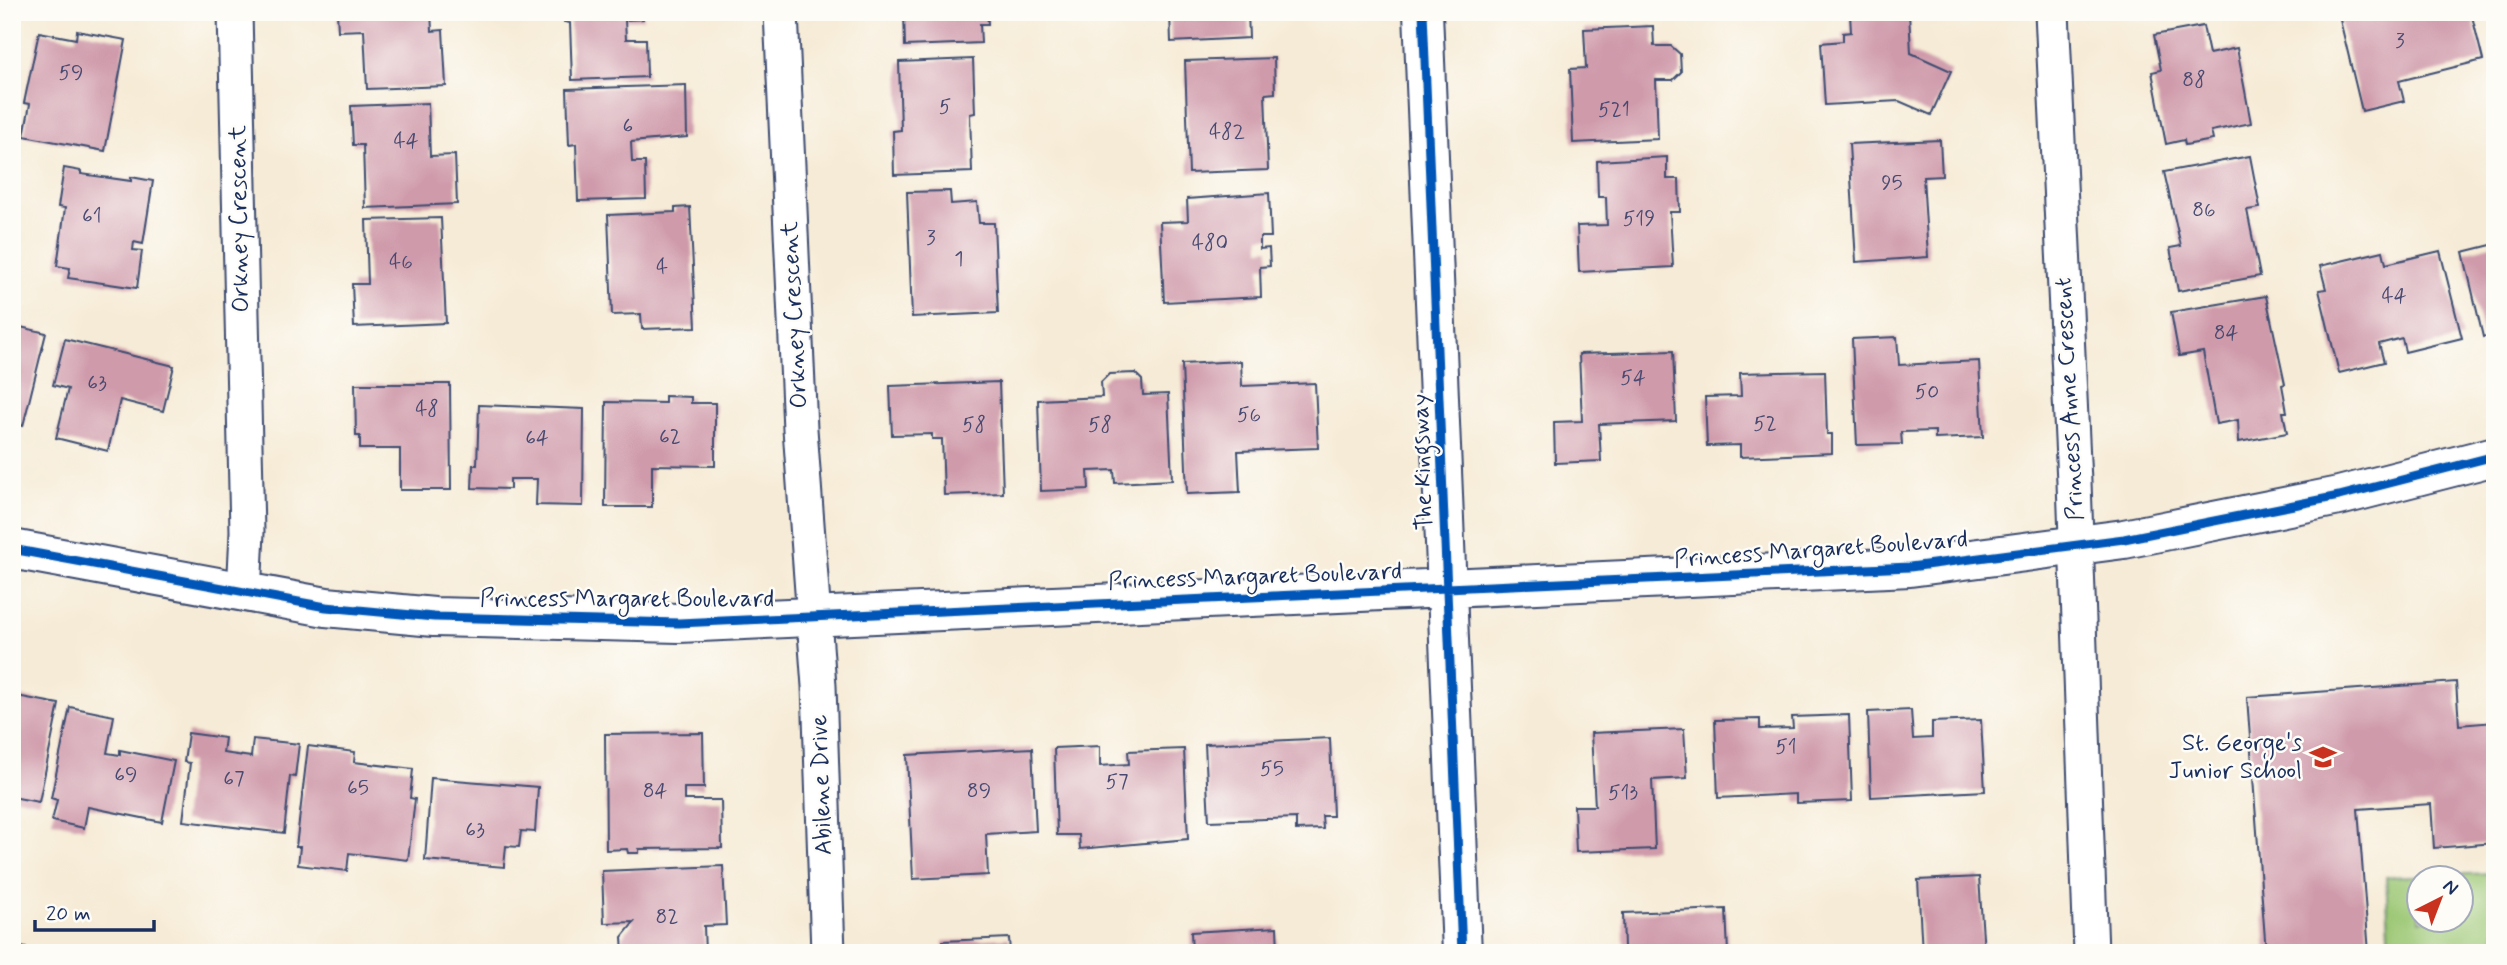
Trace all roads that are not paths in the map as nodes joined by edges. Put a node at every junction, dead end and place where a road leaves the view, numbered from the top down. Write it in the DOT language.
graph roads {
  1 [pos="235,12"];
  2 [pos="781,12"];
  3 [pos="1423,12"];
  4 [pos="2052,12"];
  5 [pos="2495,456"];
  6 [pos="2076,545"];
  7 [pos="12,549"];
  8 [pos="1448,588"];
  9 [pos="244,594"];
  10 [pos="815,617"];
  11 [pos="828,953"];
  12 [pos="1462,953"];
  13 [pos="2091,953"];
  1 -- 9 [label="street, Orkney Crescent"];
  2 -- 10 [label="street, Orkney Crescent"];
  3 -- 8 [label="street, The Kingsway"];
  4 -- 6 [label="street, Princess Anne Crescent"];
  5 -- 6 [label="street, Princess Margaret Boulevard"];
  6 -- 8 [label="street, Princess Margaret Boulevard"];
  6 -- 13 [label="street, Princess Anne Crescent"];
  7 -- 9 [label="street, Princess Margaret Boulevard"];
  8 -- 10 [label="street, Princess Margaret Boulevard"];
  8 -- 12 [label="street, The Kingsway"];
  9 -- 10 [label="street, Princess Margaret Boulevard"];
  10 -- 11 [label="street, Abilene Drive"];
}
